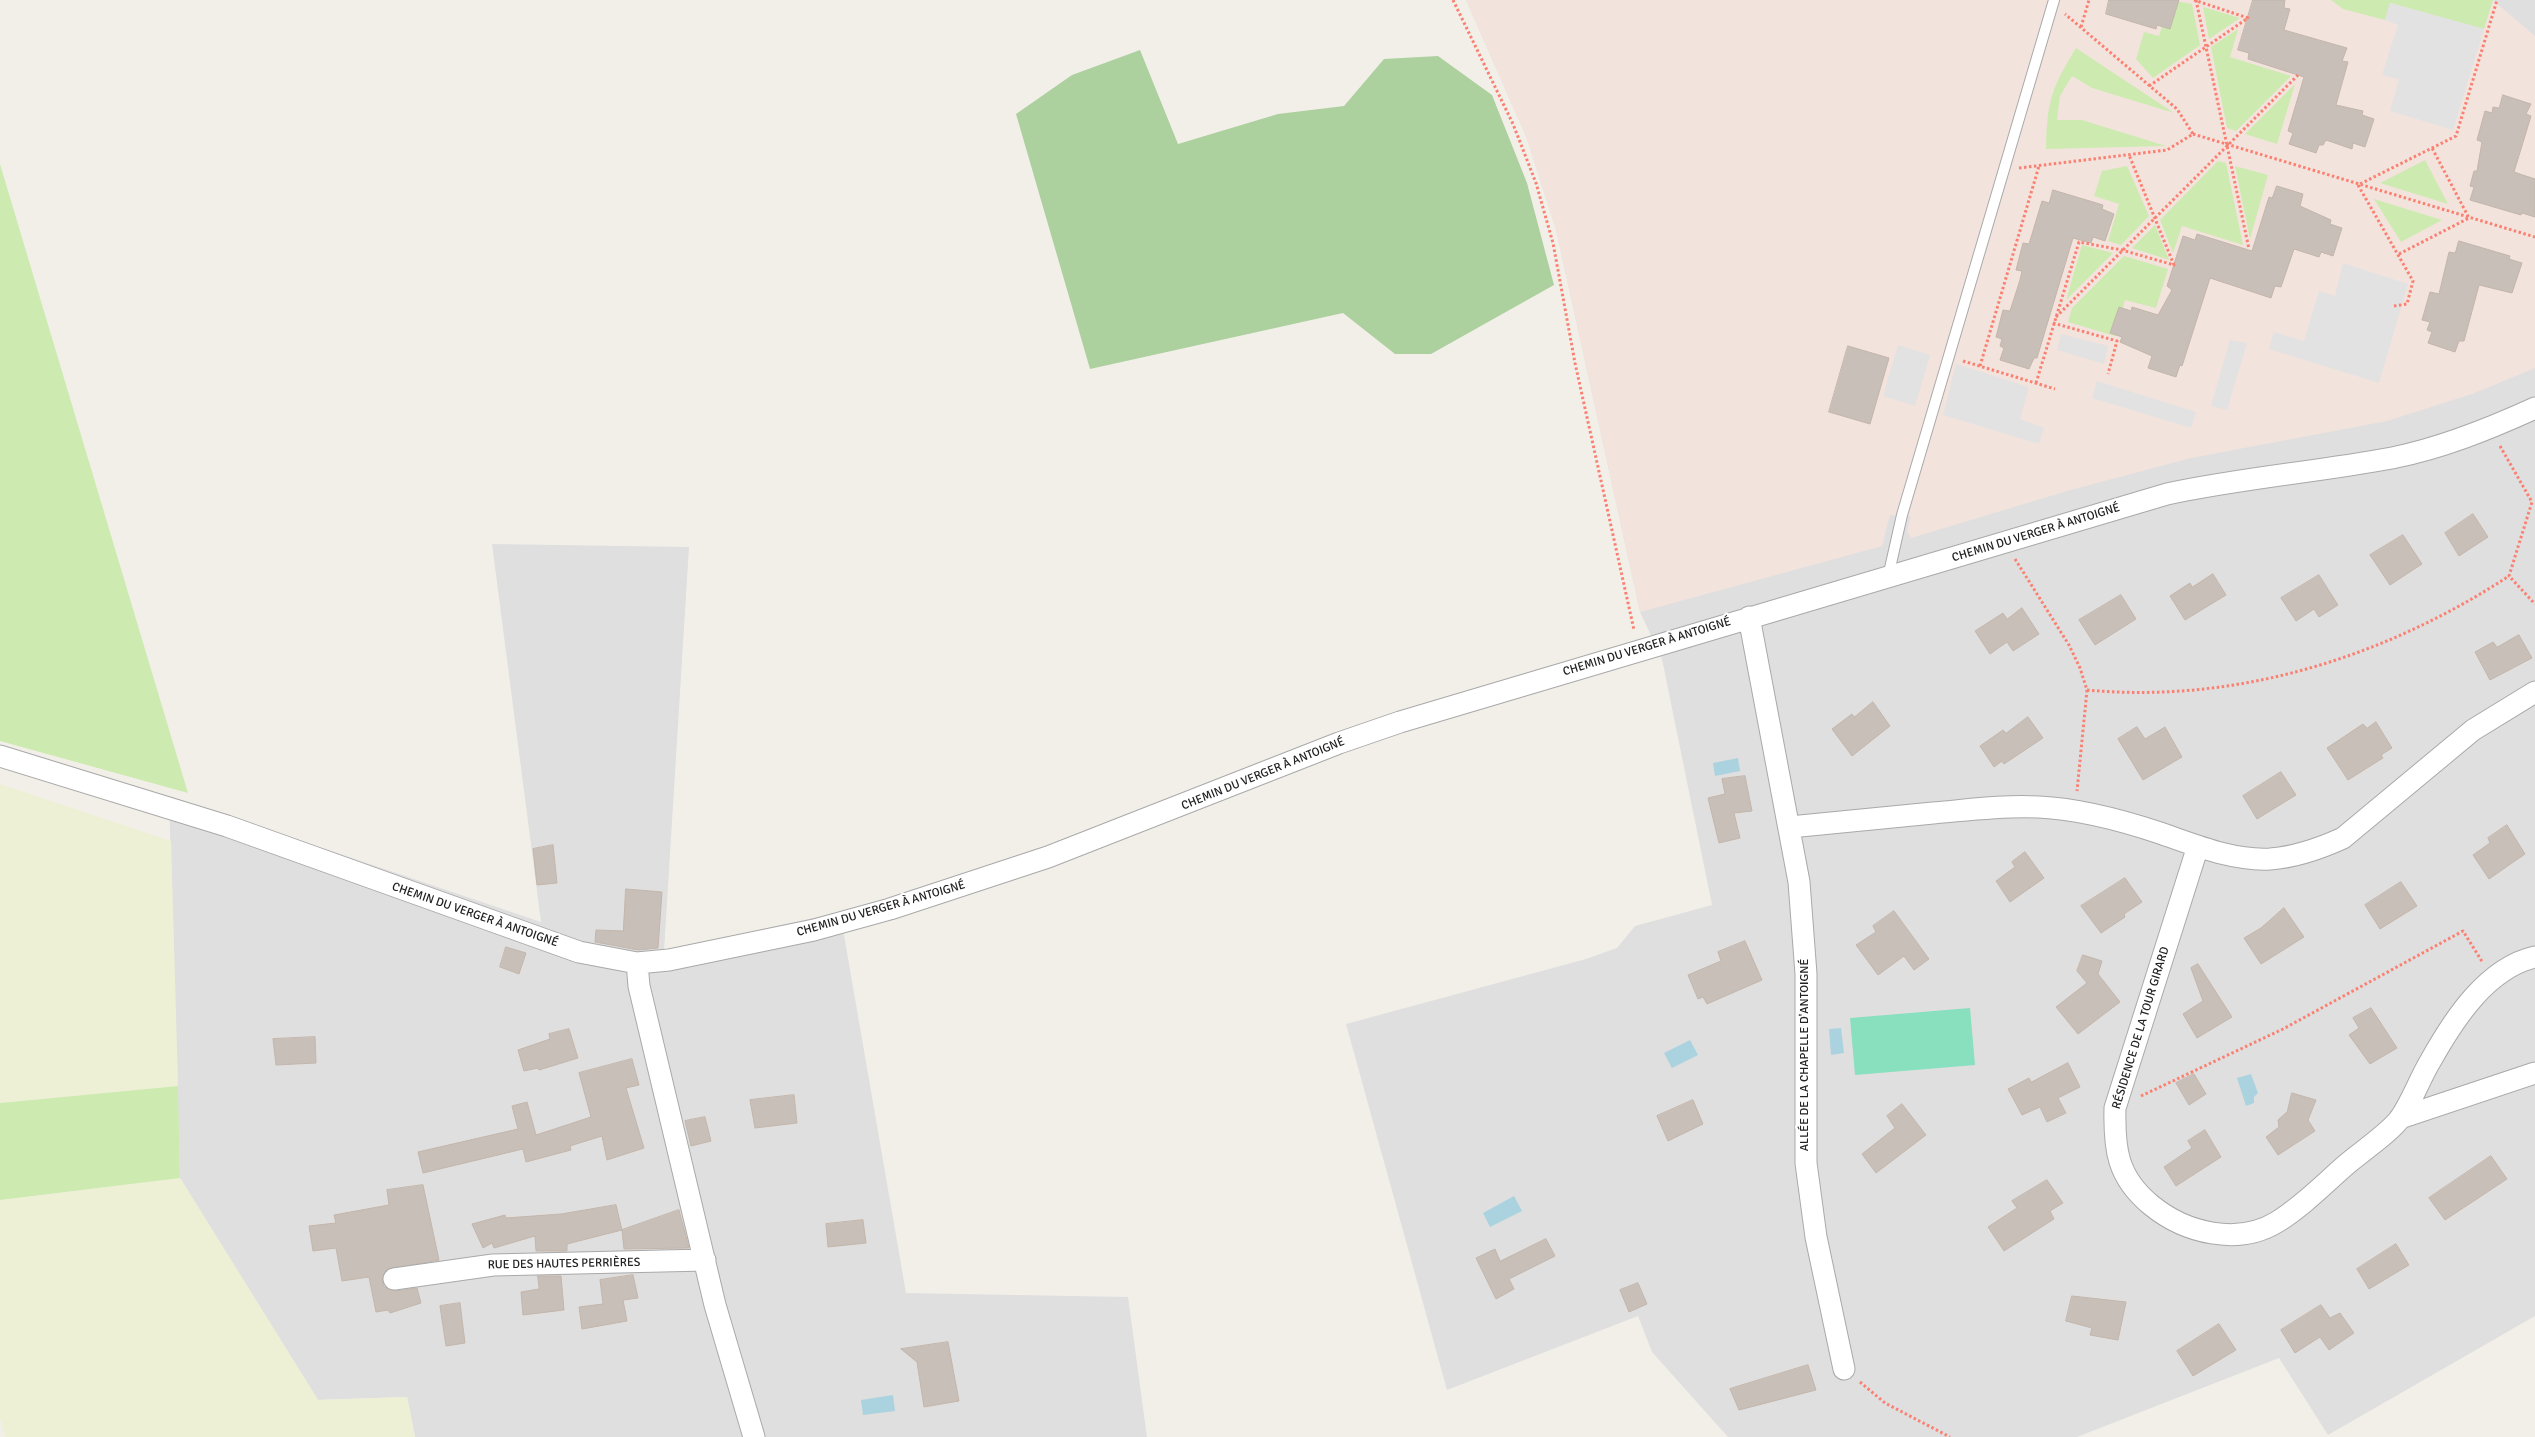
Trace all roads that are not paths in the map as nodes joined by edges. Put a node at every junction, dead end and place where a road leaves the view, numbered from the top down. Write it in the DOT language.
graph roads {
  1 [pos="2053,2"];
  2 [pos="2535,408"];
  3 [pos="1888,577"];
  4 [pos="1749,617"];
  5 [pos="2535,692"];
  6 [pos="0,756"];
  7 [pos="1790,827"];
  8 [pos="2198,846"];
  9 [pos="2535,957"];
  10 [pos="637,963"];
  11 [pos="2535,1073"];
  12 [pos="2400,1118"];
  13 [pos="705,1260"];
  14 [pos="394,1279"];
  15 [pos="1844,1369"];
  16 [pos="754,1437"];
  1 -- 3 [label="lane"];
  2 -- 3 [label="street, CHEMIN DU VERGER À ANTOIGNÉ"];
  3 -- 4 [label="street, CHEMIN DU VERGER À ANTOIGNÉ"];
  4 -- 7 [label="street, ALLÉE DE LA CHAPELLE D'ANTOIGNÉ"];
  4 -- 10 [label="street, CHEMIN DU VERGER À ANTOIGNÉ"];
  5 -- 8 [label="street"];
  6 -- 10 [label="street, CHEMIN DU VERGER À ANTOIGNÉ"];
  7 -- 8 [label="street"];
  7 -- 15 [label="street, ALLÉE DE LA CHAPELLE D'ANTOIGNÉ"];
  8 -- 12 [label="street, RÉSIDENCE DE LA TOUR GIRARD"];
  9 -- 12 [label="street, RÉSIDENCE DE LA TOUR GIRARD"];
  10 -- 13 [label="street"];
  11 -- 12 [label="street, RÉSIDENCE DE LA TOUR GIRARD"];
  13 -- 14 [label="street, RUE DES HAUTES PERRIÈRES"];
  13 -- 16 [label="street"];
}
